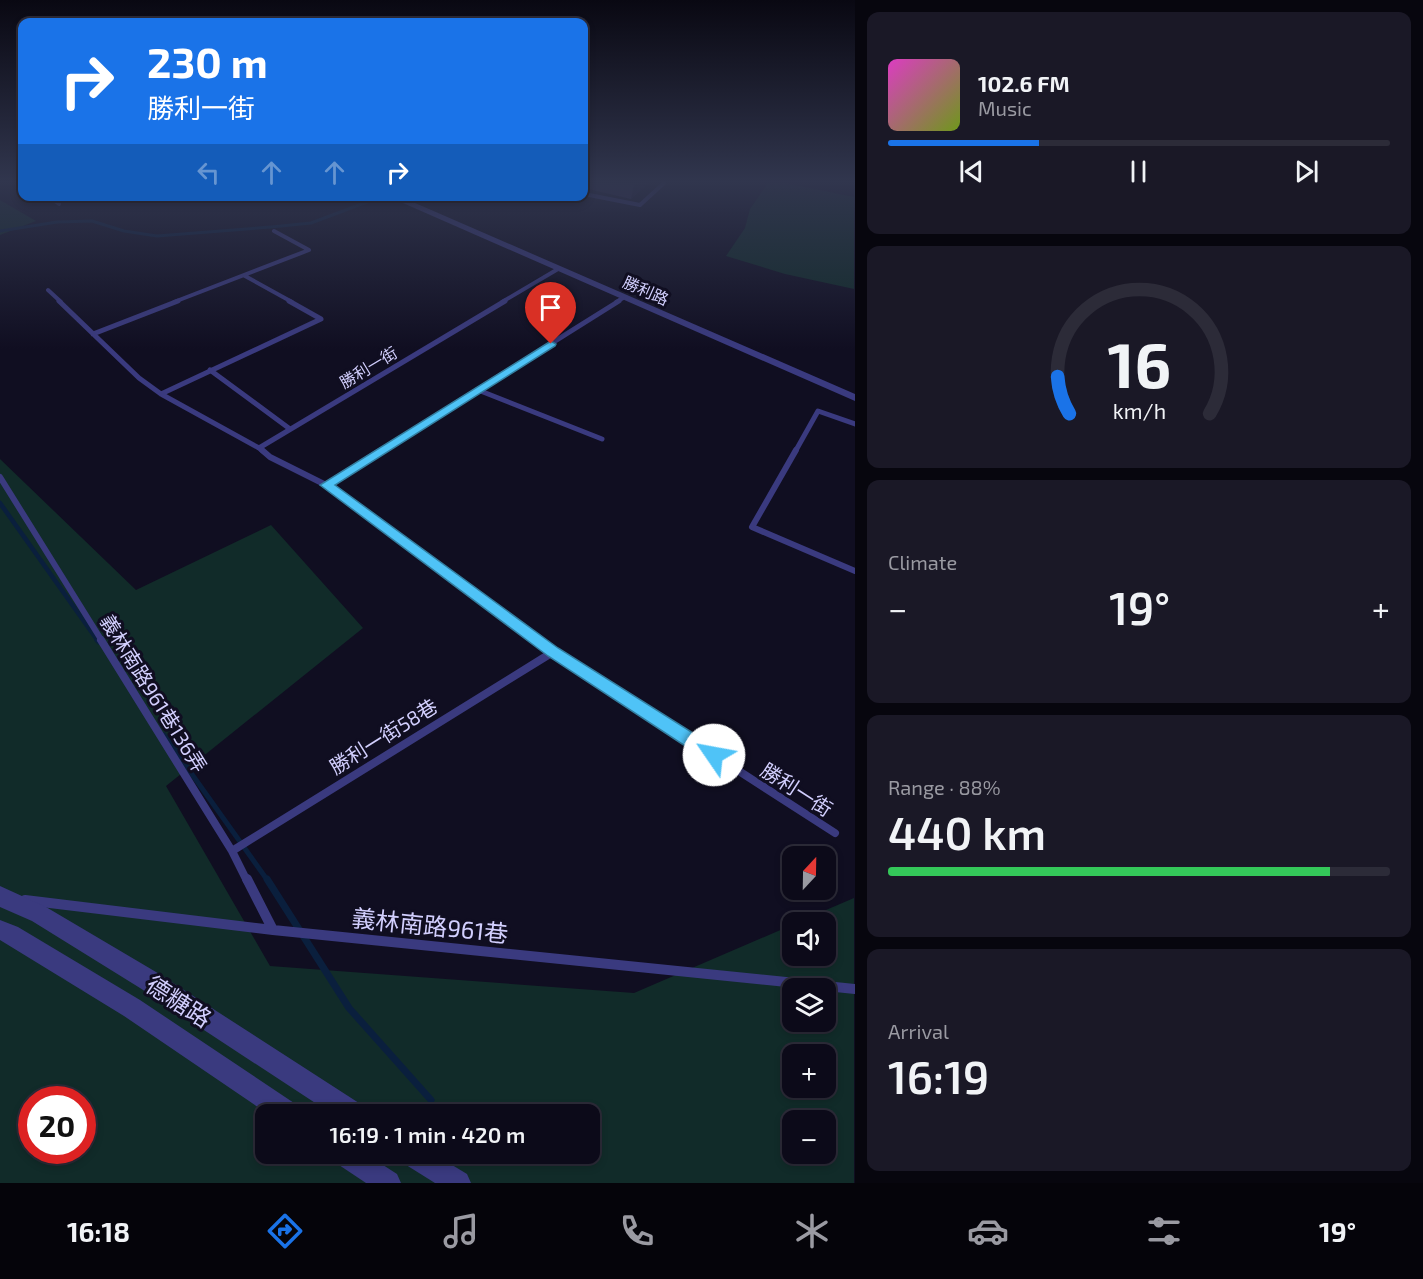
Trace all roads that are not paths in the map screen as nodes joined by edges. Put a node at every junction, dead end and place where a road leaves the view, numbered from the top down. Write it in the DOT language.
graph roads {
  1 [pos="287,238"];
  2 [pos="487,238"];
  3 [pos="558,269"];
  4 [pos="245,276"];
  5 [pos="48,290"];
  6 [pos="625,297"];
  7 [pos="93,334"];
  8 [pos="210,370"];
  9 [pos="478,390"];
  10 [pos="161,394"];
  11 [pos="855,398"];
  12 [pos="855,424"];
  13 [pos="290,429"];
  14 [pos="602,439"];
  15 [pos="259,448"];
  16 [pos="0,477"];
  17 [pos="326,485"];
  18 [pos="855,571"];
  19 [pos="553,652"];
  20 [pos="835,833"];
  21 [pos="234,850"];
  22 [pos="1,897"];
  23 [pos="0,930"];
  24 [pos="273,930"];
  25 [pos="855,989"];
  26 [pos="273,1104"];
  27 [pos="338,1104"];
  28 [pos="360,1164"];
  29 [pos="428,1164"];
  30 [pos="388,1183"];
  31 [pos="458,1183"];
  1 -- 4 [label="lane"];
  2 -- 3 [label="street, 勝利路"];
  3 -- 6 [label="street, 勝利路"];
  3 -- 13 [label="lane, 勝利一街"];
  4 -- 7 [label="lane"];
  4 -- 8 [label="lane"];
  5 -- 7 [label="lane"];
  6 -- 9 [label="lane"];
  6 -- 11 [label="street, 勝利路"];
  7 -- 10 [label="lane"];
  8 -- 10 [label="lane"];
  8 -- 13 [label="lane"];
  9 -- 14 [label="lane"];
  9 -- 17 [label="lane"];
  10 -- 15 [label="lane"];
  12 -- 18 [label="lane"];
  13 -- 15 [label="lane, 勝利一街"];
  15 -- 17 [label="lane, 勝利一街"];
  16 -- 21 [label="lane, 義林南路961巷136弄"];
  17 -- 19 [label="lane, 勝利一街"];
  19 -- 20 [label="lane, 勝利一街"];
  19 -- 21 [label="lane, 勝利一街58巷"];
  21 -- 24 [label="lane, 義林南路961巷136弄"];
  22 -- 24 [label="lane, 義林南路961巷"];
  22 -- 27 [label="street, 德糖路"];
  23 -- 26 [label="street, 德糖路"];
  24 -- 25 [label="lane, 義林南路961巷"];
  28 -- 30 [label="street"];
  29 -- 31 [label="street"];
}
